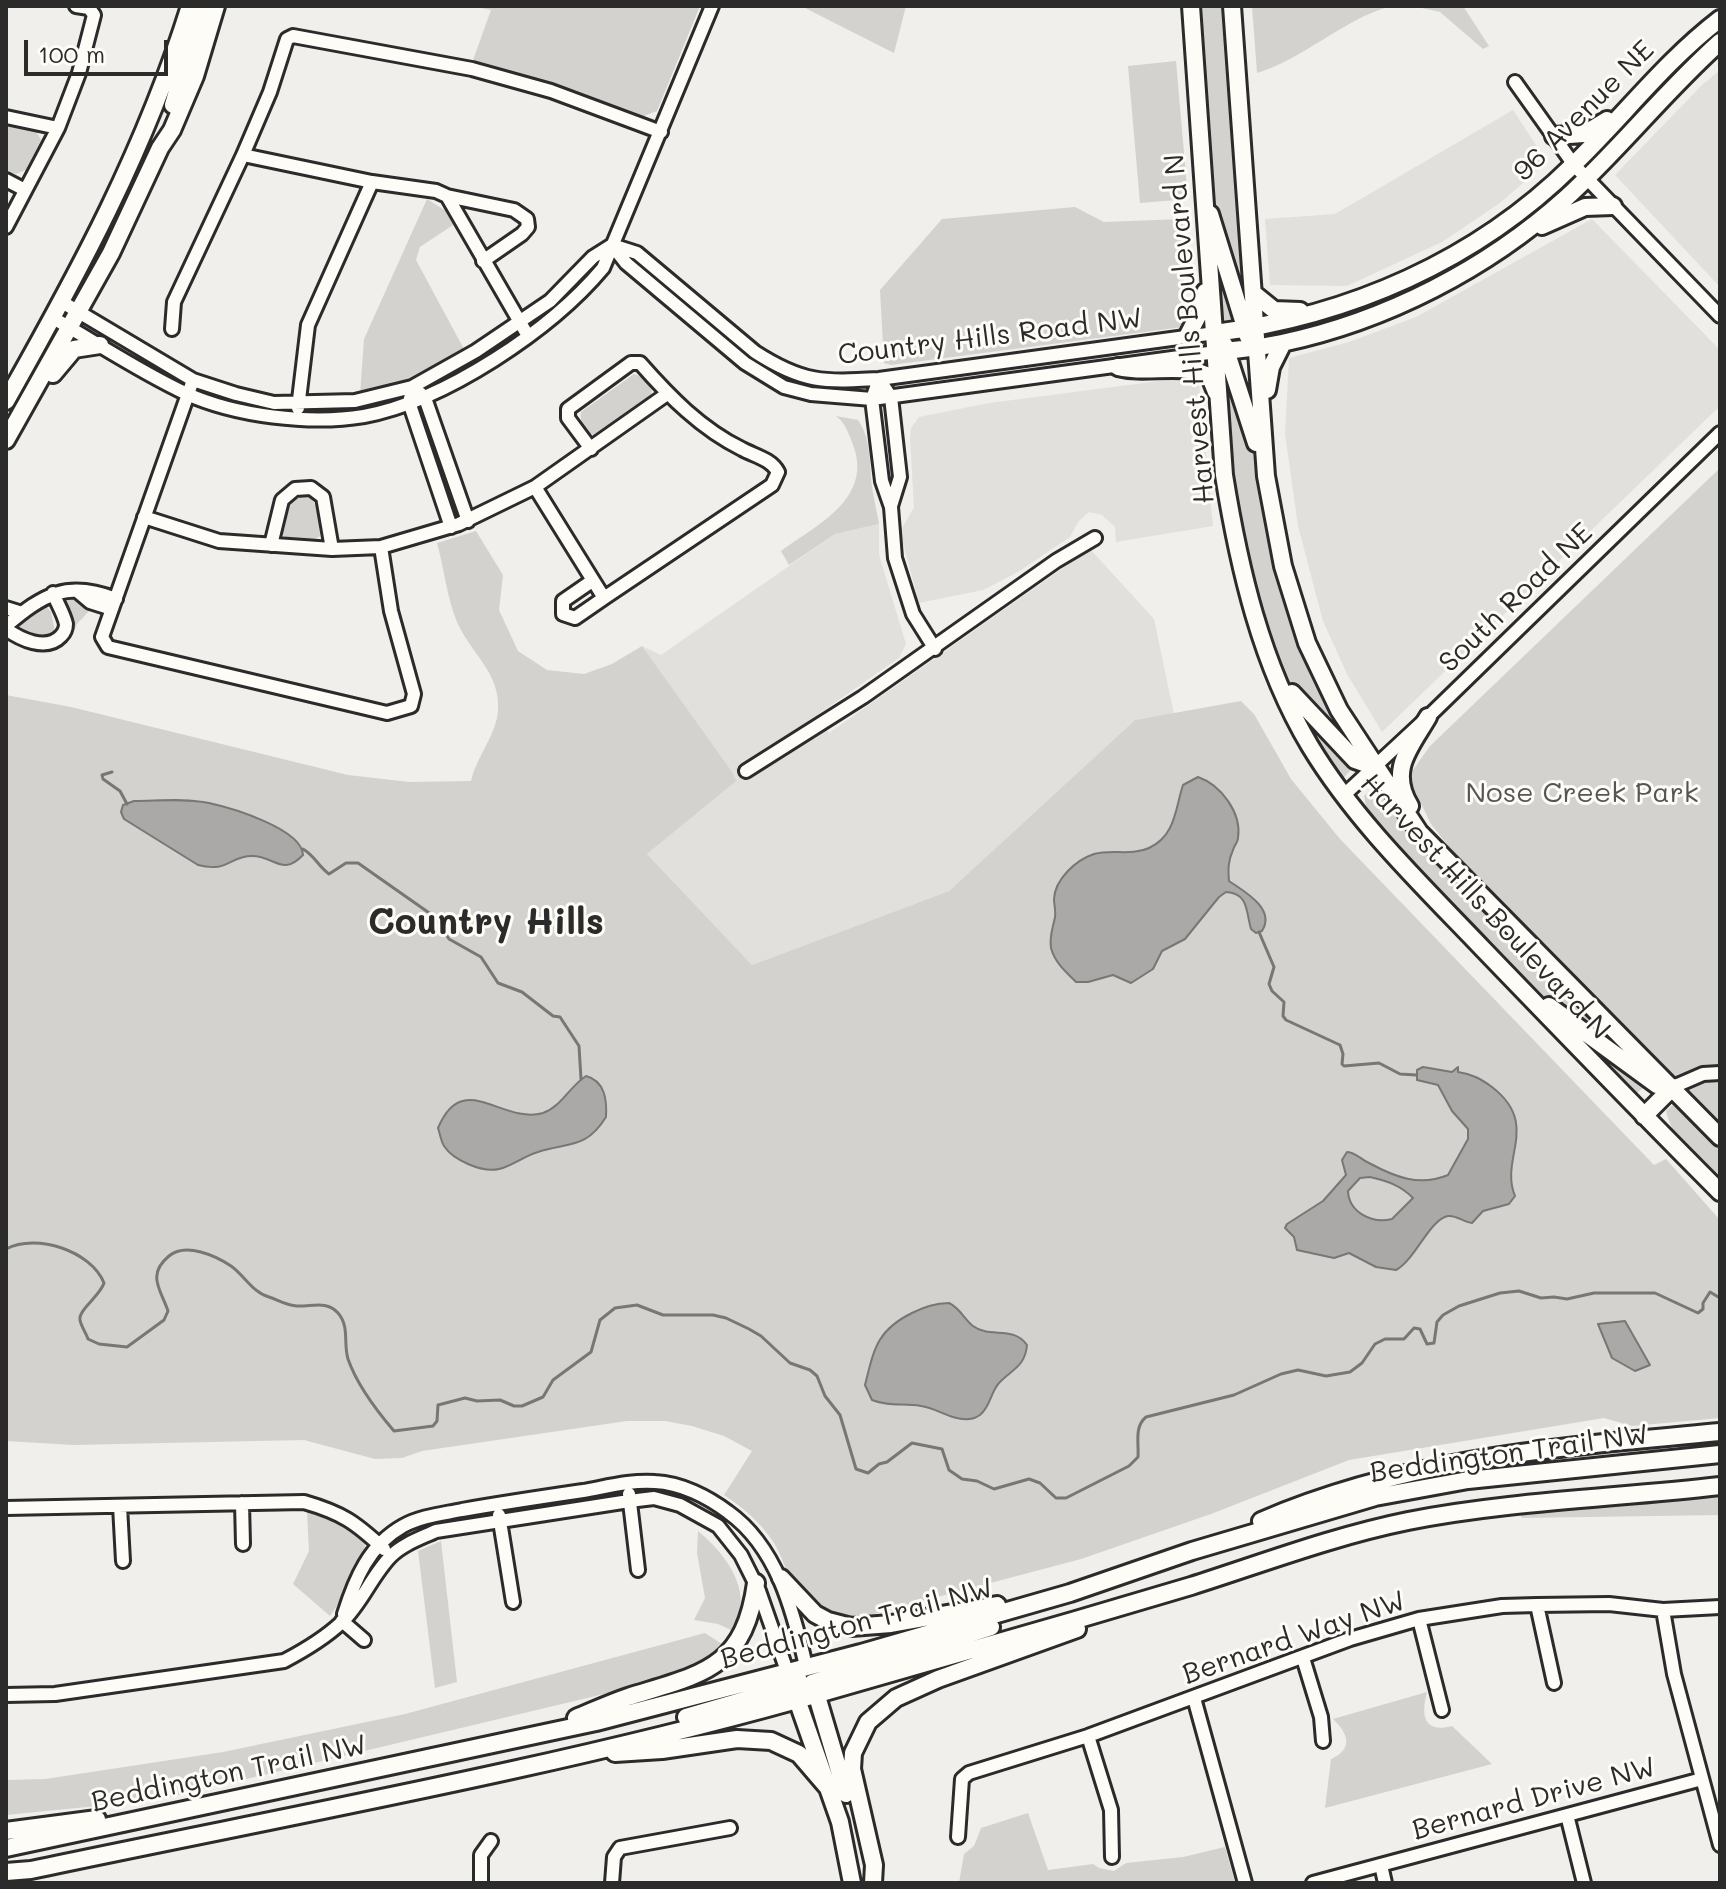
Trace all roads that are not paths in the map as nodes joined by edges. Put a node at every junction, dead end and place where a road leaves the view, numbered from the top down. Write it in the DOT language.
graph roads {
  1 [pos="76,6"];
  2 [pos="190,6"];
  3 [pos="202,6"];
  4 [pos="216,6"];
  5 [pos="223,6"];
  6 [pos="712,6"];
  7 [pos="1191,6"];
  8 [pos="1232,6"];
  9 [pos="1720,19"];
  10 [pos="1720,42"];
  11 [pos="197,70"];
  12 [pos="1515,82"];
  13 [pos="1642,90"];
  14 [pos="6,117"];
  15 [pos="58,128"];
  16 [pos="661,132"];
  17 [pos="1554,136"];
  18 [pos="160,148"];
  19 [pos="243,155"];
  20 [pos="1574,165"];
  21 [pos="1587,178"];
  22 [pos="6,180"];
  23 [pos="372,182"];
  24 [pos="25,190"];
  25 [pos="447,196"];
  26 [pos="1205,202"];
  27 [pos="1613,206"];
  28 [pos="6,227"];
  29 [pos="612,245"];
  30 [pos="1502,248"];
  31 [pos="1209,254"];
  32 [pos="483,261"];
  33 [pos="1253,293"];
  34 [pos="62,302"];
  35 [pos="1348,303"];
  36 [pos="78,312"];
  37 [pos="1720,316"];
  38 [pos="53,318"];
  39 [pos="519,323"];
  40 [pos="70,328"];
  41 [pos="172,329"];
  42 [pos="1250,329"];
  43 [pos="1215,333"];
  44 [pos="528,336"];
  45 [pos="1187,337"];
  46 [pos="1283,343"];
  47 [pos="100,345"];
  48 [pos="1257,348"];
  49 [pos="1221,352"];
  50 [pos="1118,367"];
  51 [pos="879,379"];
  52 [pos="193,380"];
  53 [pos="412,387"];
  54 [pos="187,394"];
  55 [pos="667,394"];
  56 [pos="891,397"];
  57 [pos="425,398"];
  58 [pos="1219,398"];
  59 [pos="872,399"];
  60 [pos="6,401"];
  61 [pos="409,402"];
  62 [pos="299,403"];
  63 [pos="298,418"];
  64 [pos="1263,433"];
  65 [pos="1720,433"];
  66 [pos="6,440"];
  67 [pos="591,449"];
  68 [pos="1266,476"];
  69 [pos="535,487"];
  70 [pos="891,507"];
  71 [pos="144,517"];
  72 [pos="459,524"];
  73 [pos="1095,538"];
  74 [pos="271,545"];
  75 [pos="381,547"];
  76 [pos="332,549"];
  77 [pos="592,581"];
  78 [pos="53,593"];
  79 [pos="604,598"];
  80 [pos="114,604"];
  81 [pos="6,608"];
  82 [pos="22,613"];
  83 [pos="6,627"];
  84 [pos="935,649"];
  85 [pos="1274,669"];
  86 [pos="1428,717"];
  87 [pos="1375,767"];
  88 [pos="746,771"];
  89 [pos="1344,795"];
  90 [pos="1451,867"];
  91 [pos="1511,978"];
  92 [pos="1720,1073"];
  93 [pos="1673,1087"];
  94 [pos="1644,1116"];
  95 [pos="1720,1137"];
  96 [pos="1720,1192"];
  97 [pos="1720,1432"];
  98 [pos="1720,1454"];
  99 [pos="628,1484"];
  100 [pos="1720,1486"];
  101 [pos="629,1501"];
  102 [pos="242,1503"];
  103 [pos="497,1504"];
  104 [pos="120,1506"];
  105 [pos="6,1508"];
  106 [pos="500,1519"];
  107 [pos="243,1544"];
  108 [pos="379,1544"];
  109 [pos="1192,1551"];
  110 [pos="392,1556"];
  111 [pos="123,1561"];
  112 [pos="638,1570"];
  113 [pos="781,1578"];
  114 [pos="756,1583"];
  115 [pos="1070,1593"];
  116 [pos="792,1598"];
  117 [pos="513,1602"];
  118 [pos="1135,1602"];
  119 [pos="1537,1605"];
  120 [pos="1720,1607"];
  121 [pos="1663,1610"];
  122 [pos="766,1611"];
  123 [pos="1419,1619"];
  124 [pos="342,1621"];
  125 [pos="364,1640"];
  126 [pos="1303,1658"];
  127 [pos="806,1666"];
  128 [pos="1554,1683"];
  129 [pos="793,1685"];
  130 [pos="814,1688"];
  131 [pos="6,1695"];
  132 [pos="1194,1698"];
  133 [pos="1442,1710"];
  134 [pos="530,1736"];
  135 [pos="1088,1736"];
  136 [pos="1323,1741"];
  137 [pos="578,1756"];
  138 [pos="1702,1779"];
  139 [pos="292,1788"];
  140 [pos="829,1789"];
  141 [pos="1567,1815"];
  142 [pos="730,1828"];
  143 [pos="6,1831"];
  144 [pos="958,1837"];
  145 [pos="491,1841"];
  146 [pos="1720,1845"];
  147 [pos="6,1848"];
  148 [pos="1112,1857"];
  149 [pos="1381,1865"];
  150 [pos="6,1873"];
  151 [pos="481,1883"];
  152 [pos="612,1883"];
  153 [pos="852,1883"];
  154 [pos="871,1883"];
  155 [pos="1245,1883"];
  156 [pos="1313,1883"];
  157 [pos="1385,1883"];
  158 [pos="1584,1883"];
  1 -- 15 [label="street"];
  2 -- 34 [label="main road"];
  3 -- 18 [label="main road"];
  4 -- 11 [label="main road"];
  5 -- 11 [label="main road"];
  6 -- 16 [label="street"];
  7 -- 26 [label="main road, Harvest Hills Boulevard N"];
  8 -- 33 [label="main road"];
  9 -- 13 [label="main road, 96 Avenue NE"];
  10 -- 21 [label="main road, 96 Avenue NE"];
  11 -- 18 [label="main road"];
  12 -- 17 [label="street"];
  13 -- 17 [label="main road"];
  13 -- 20 [label="main road, 96 Avenue NE"];
  14 -- 15 [label="street"];
  15 -- 24 [label="street"];
  16 -- 19 [label="street"];
  16 -- 29 [label="street"];
  17 -- 20 [label="street"];
  18 -- 36 [label="main road"];
  19 -- 23 [label="street"];
  19 -- 41 [label="street"];
  20 -- 21 [label="street"];
  20 -- 35 [label="main road, 96 Avenue NE"];
  21 -- 27 [label="street"];
  21 -- 30 [label="main road, 96 Avenue NE"];
  22 -- 24 [label="street"];
  23 -- 25 [label="street"];
  23 -- 62 [label="street"];
  24 -- 28 [label="street"];
  25 -- 32 [label="street"];
  25 -- 32 [label="street"];
  26 -- 31 [label="main road, Harvest Hills Boulevard N"];
  26 -- 42 [label="main road"];
  27 -- 30 [label="main road"];
  27 -- 37 [label="street"];
  29 -- 39 [label="street"];
  29 -- 44 [label="street"];
  29 -- 51 [label="street, Country Hills Road NW"];
  29 -- 59 [label="street, Country Hills Road NW"];
  30 -- 46 [label="main road, 96 Avenue NE"];
  31 -- 43 [label="main road, Harvest Hills Boulevard N"];
  31 -- 45 [label="main road"];
  32 -- 39 [label="street"];
  33 -- 35 [label="main road"];
  33 -- 42 [label="main road"];
  34 -- 36 [label="street"];
  34 -- 38 [label="main road"];
  35 -- 42 [label="main road, 96 Avenue NE"];
  36 -- 40 [label="main road"];
  36 -- 52 [label="street"];
  38 -- 40 [label="street"];
  38 -- 60 [label="main road"];
  39 -- 44 [label="street"];
  39 -- 53 [label="street"];
  40 -- 47 [label="street"];
  40 -- 66 [label="main road"];
  42 -- 43 [label="main road, 96 Avenue NE"];
  42 -- 48 [label="main road"];
  43 -- 45 [label="street, Country Hills Road NW"];
  43 -- 49 [label="main road"];
  44 -- 57 [label="street"];
  45 -- 51 [label="street, Country Hills Road NW"];
  46 -- 48 [label="main road, 96 Avenue NE"];
  46 -- 64 [label="main road"];
  47 -- 54 [label="street"];
  47 -- 66 [label="main road"];
  48 -- 49 [label="main road, 96 Avenue NE"];
  48 -- 64 [label="main road, Harvest Hills Boulevard N"];
  49 -- 50 [label="street, Country Hills Road NW"];
  49 -- 58 [label="main road, Harvest Hills Boulevard N"];
  49 -- 68 [label="main road"];
  50 -- 56 [label="street, Country Hills Road NW"];
  50 -- 58 [label="main road"];
  51 -- 56 [label="street"];
  51 -- 59 [label="street"];
  52 -- 54 [label="street"];
  52 -- 62 [label="street"];
  53 -- 57 [label="street"];
  53 -- 61 [label="street"];
  53 -- 62 [label="street"];
  54 -- 63 [label="street"];
  54 -- 71 [label="street"];
  55 -- 67 [label="street"];
  55 -- 67 [label="street"];
  55 -- 79 [label="street"];
  56 -- 59 [label="street, Country Hills Road NW"];
  56 -- 70 [label="street"];
  57 -- 61 [label="street"];
  57 -- 72 [label="street"];
  58 -- 85 [label="main road, Harvest Hills Boulevard N"];
  59 -- 70 [label="street"];
  61 -- 63 [label="street"];
  61 -- 72 [label="street"];
  62 -- 63 [label="street"];
  64 -- 68 [label="main road, Harvest Hills Boulevard N"];
  65 -- 86 [label="street, South Road NE"];
  67 -- 69 [label="street"];
  68 -- 87 [label="main road, Harvest Hills Boulevard N"];
  69 -- 72 [label="street"];
  69 -- 77 [label="street"];
  70 -- 84 [label="street"];
  71 -- 74 [label="street"];
  71 -- 80 [label="street"];
  72 -- 75 [label="street"];
  73 -- 84 [label="street"];
  74 -- 76 [label="street"];
  74 -- 76 [label="street"];
  75 -- 76 [label="street"];
  75 -- 80 [label="street"];
  77 -- 79 [label="street"];
  77 -- 79 [label="street"];
  78 -- 80 [label="street"];
  78 -- 82 [label="street"];
  78 -- 83 [label="street"];
  81 -- 82 [label="street"];
  82 -- 83 [label="street"];
  84 -- 88 [label="street"];
  85 -- 87 [label="main road"];
  85 -- 89 [label="main road, Harvest Hills Boulevard N"];
  86 -- 87 [label="street, South Road NE"];
  86 -- 90 [label="main road"];
  87 -- 89 [label="street, South Road NE"];
  87 -- 90 [label="main road, Harvest Hills Boulevard N"];
  89 -- 91 [label="main road, Harvest Hills Boulevard N"];
  90 -- 93 [label="main road, Harvest Hills Boulevard N"];
  91 -- 93 [label="main road"];
  91 -- 94 [label="main road, Harvest Hills Boulevard N"];
  92 -- 93 [label="street"];
  93 -- 94 [label="main road"];
  93 -- 95 [label="main road, Harvest Hills Boulevard N"];
  94 -- 96 [label="main road, Harvest Hills Boulevard N"];
  97 -- 109 [label="main road"];
  98 -- 109 [label="main road, Beddington Trail NW"];
  99 -- 101 [label="street"];
  99 -- 103 [label="street"];
  99 -- 113 [label="street"];
  100 -- 118 [label="main road, Beddington Trail NW"];
  101 -- 106 [label="street"];
  101 -- 112 [label="street"];
  101 -- 114 [label="street"];
  102 -- 104 [label="street"];
  102 -- 107 [label="street"];
  102 -- 108 [label="street"];
  103 -- 106 [label="street"];
  103 -- 108 [label="street"];
  104 -- 105 [label="street"];
  104 -- 111 [label="street"];
  106 -- 110 [label="street"];
  106 -- 117 [label="street"];
  108 -- 110 [label="street"];
  108 -- 124 [label="street"];
  109 -- 115 [label="main road, Beddington Trail NW"];
  110 -- 124 [label="street"];
  113 -- 116 [label="main road"];
  114 -- 122 [label="street"];
  114 -- 134 [label="main road"];
  115 -- 116 [label="main road"];
  115 -- 127 [label="main road, Beddington Trail NW"];
  115 -- 130 [label="main road"];
  116 -- 122 [label="street"];
  116 -- 127 [label="street"];
  118 -- 130 [label="main road, Beddington Trail NW"];
  118 -- 154 [label="main road"];
  119 -- 121 [label="street, Bernard Way NW"];
  119 -- 123 [label="street, Bernard Way NW"];
  119 -- 128 [label="street"];
  120 -- 121 [label="street, Bernard Way NW"];
  121 -- 138 [label="street"];
  122 -- 129 [label="street"];
  123 -- 126 [label="street, Bernard Way NW"];
  123 -- 133 [label="street"];
  124 -- 125 [label="street"];
  124 -- 131 [label="street"];
  126 -- 132 [label="street, Bernard Way NW"];
  126 -- 136 [label="street"];
  127 -- 129 [label="main road"];
  127 -- 130 [label="main road"];
  129 -- 130 [label="main road"];
  129 -- 134 [label="main road, Beddington Trail NW"];
  129 -- 137 [label="main road, Beddington Trail NW"];
  129 -- 140 [label="main road"];
  130 -- 154 [label="main road"];
  132 -- 135 [label="street, Bernard Way NW"];
  132 -- 155 [label="street"];
  134 -- 139 [label="main road, Beddington Trail NW"];
  135 -- 144 [label="street, Bernard Way NW"];
  135 -- 148 [label="street"];
  137 -- 140 [label="main road"];
  137 -- 150 [label="main road, Beddington Trail NW"];
  138 -- 141 [label="street, Bernard Drive NW"];
  138 -- 146 [label="street"];
  139 -- 143 [label="main road"];
  139 -- 147 [label="main road, Beddington Trail NW"];
  140 -- 153 [label="main road"];
  141 -- 149 [label="street, Bernard Drive NW"];
  141 -- 158 [label="street"];
  142 -- 152 [label="street"];
  145 -- 151 [label="street"];
  149 -- 156 [label="street, Bernard Drive NW"];
  149 -- 157 [label="street"];
}
